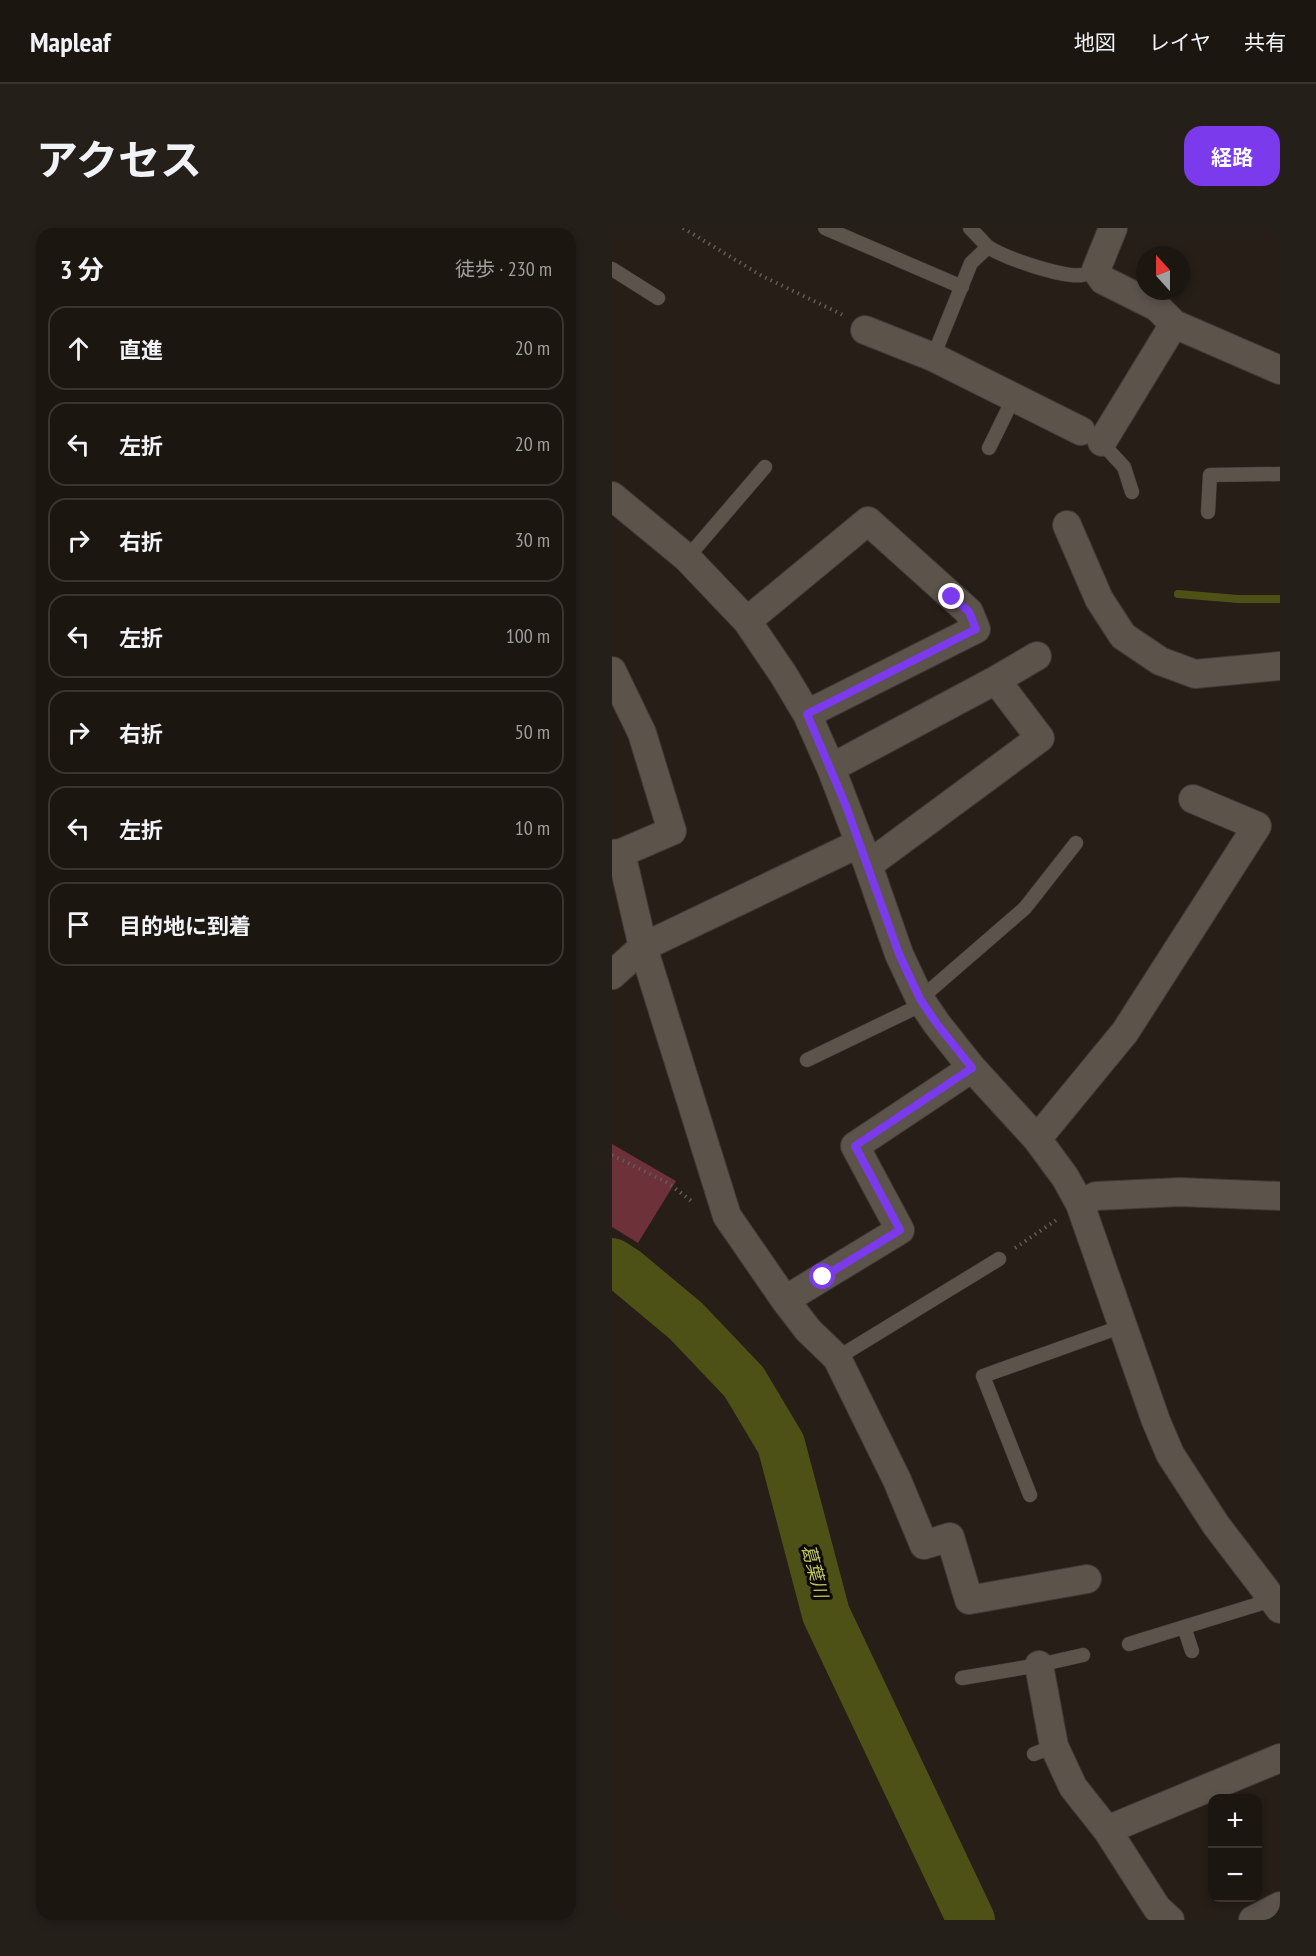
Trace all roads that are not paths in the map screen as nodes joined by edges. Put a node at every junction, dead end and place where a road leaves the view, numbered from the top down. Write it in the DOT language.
graph roads {
  1 [pos="825,228"];
  2 [pos="970,228"];
  3 [pos="1113,228"];
  4 [pos="988,247"];
  5 [pos="612,269"];
  6 [pos="1096,270"];
  7 [pos="962,287"];
  8 [pos="658,297"];
  9 [pos="1174,324"];
  10 [pos="865,330"];
  11 [pos="933,357"];
  12 [pos="1280,370"];
  13 [pos="1014,398"];
  14 [pos="1091,436"];
  15 [pos="989,448"];
  16 [pos="765,467"];
  17 [pos="1280,474"];
  18 [pos="1132,492"];
  19 [pos="612,496"];
  20 [pos="1208,512"];
  21 [pos="1067,525"];
  22 [pos="687,558"];
  23 [pos="747,621"];
  24 [pos="1037,656"];
  25 [pos="1280,666"];
  26 [pos="612,671"];
  27 [pos="996,680"];
  28 [pos="807,714"];
  29 [pos="831,768"];
  30 [pos="1193,800"];
  31 [pos="1076,843"];
  32 [pos="617,854"];
  33 [pos="864,854"];
  34 [pos="643,947"];
  35 [pos="612,975"];
  36 [pos="922,1001"];
  37 [pos="807,1060"];
  38 [pos="972,1068"];
  39 [pos="1037,1139"];
  40 [pos="1280,1196"];
  41 [pos="1080,1204"];
  42 [pos="999,1259"];
  43 [pos="785,1300"];
  44 [pos="1123,1326"];
  45 [pos="837,1358"];
  46 [pos="1030,1495"];
  47 [pos="1087,1579"];
  48 [pos="1276,1604"];
  49 [pos="1184,1627"];
  50 [pos="1129,1644"];
  51 [pos="1192,1651"];
  52 [pos="1083,1655"];
  53 [pos="1039,1665"];
  54 [pos="962,1677"];
  55 [pos="1280,1758"];
  56 [pos="1107,1830"];
  57 [pos="1280,1906"];
  58 [pos="1170,1920"];
  59 [pos="1252,1920"];
  1 -- 7 [label="lane"];
  2 -- 4 [label="lane"];
  3 -- 6 [label="street"];
  4 -- 6 [label="lane"];
  4 -- 7 [label="lane"];
  5 -- 8 [label="lane"];
  6 -- 9 [label="street"];
  7 -- 11 [label="lane"];
  9 -- 12 [label="street"];
  9 -- 14 [label="street"];
  10 -- 11 [label="street"];
  11 -- 13 [label="street"];
  13 -- 14 [label="street"];
  13 -- 15 [label="lane"];
  14 -- 18 [label="lane"];
  16 -- 22 [label="lane"];
  17 -- 20 [label="lane"];
  19 -- 22 [label="street"];
  21 -- 25 [label="street"];
  22 -- 23 [label="street"];
  23 -- 28 [label="street"];
  23 -- 28 [label="street"];
  24 -- 27 [label="street"];
  26 -- 32 [label="street"];
  27 -- 29 [label="street"];
  27 -- 33 [label="street"];
  28 -- 29 [label="street"];
  29 -- 33 [label="street"];
  30 -- 39 [label="street"];
  31 -- 36 [label="lane"];
  32 -- 34 [label="street"];
  33 -- 34 [label="street"];
  33 -- 36 [label="street"];
  34 -- 35 [label="street"];
  34 -- 43 [label="street"];
  36 -- 37 [label="lane"];
  36 -- 38 [label="street"];
  38 -- 39 [label="street"];
  38 -- 43 [label="street"];
  39 -- 41 [label="street"];
  40 -- 41 [label="street"];
  41 -- 44 [label="street"];
  42 -- 45 [label="lane"];
  43 -- 45 [label="street"];
  44 -- 46 [label="lane"];
  44 -- 48 [label="street"];
  45 -- 47 [label="street"];
  48 -- 49 [label="lane"];
  49 -- 50 [label="lane"];
  49 -- 51 [label="lane"];
  52 -- 53 [label="lane"];
  53 -- 54 [label="lane"];
  53 -- 56 [label="street"];
  55 -- 56 [label="street"];
  56 -- 58 [label="street"];
  57 -- 59 [label="street"];
}
